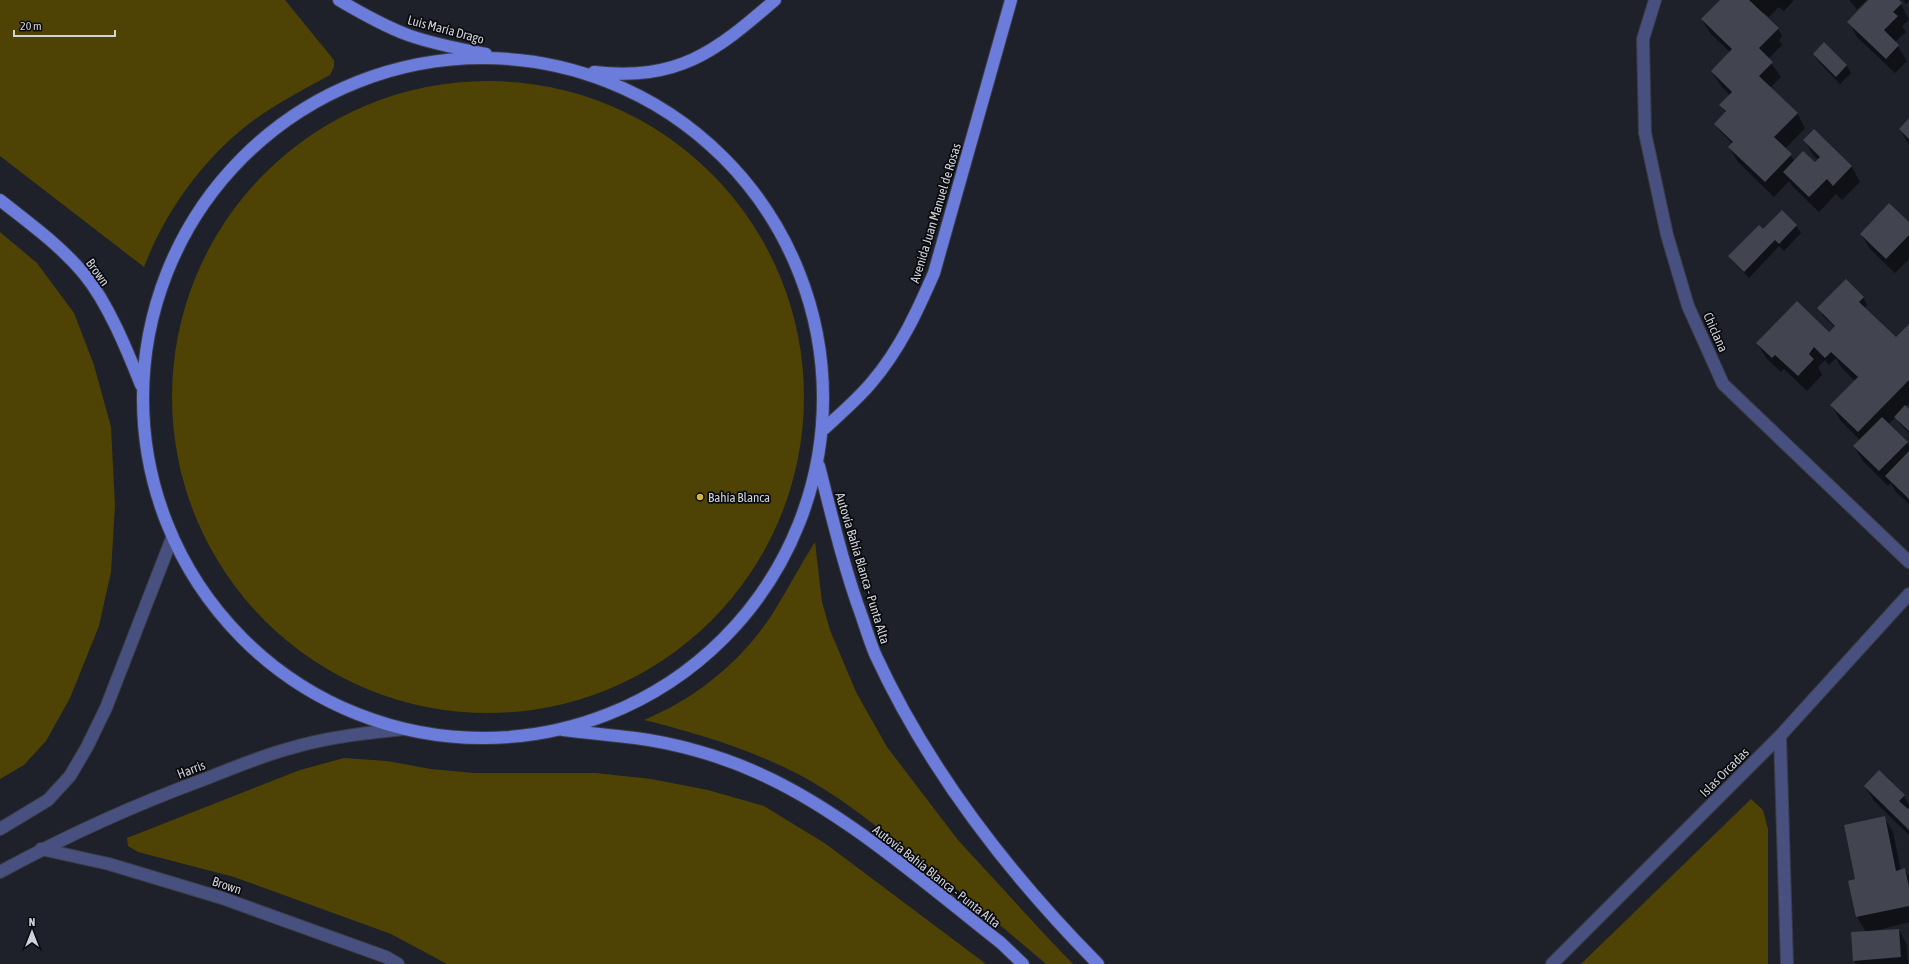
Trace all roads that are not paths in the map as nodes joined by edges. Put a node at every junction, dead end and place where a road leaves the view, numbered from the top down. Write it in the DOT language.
graph roads {
  1 [pos="339,0"];
  2 [pos="775,0"];
  3 [pos="1011,0"];
  4 [pos="1655,0"];
  5 [pos="505,57"];
  6 [pos="582,71"];
  7 [pos="0,200"];
  8 [pos="141,386"];
  9 [pos="824,429"];
  10 [pos="819,466"];
  11 [pos="172,538"];
  12 [pos="1909,562"];
  13 [pos="1909,594"];
  14 [pos="404,729"];
  15 [pos="560,730"];
  16 [pos="1780,736"];
  17 [pos="0,829"];
  18 [pos="41,850"];
  19 [pos="0,872"];
  20 [pos="398,964"];
  21 [pos="1023,964"];
  22 [pos="1098,964"];
  23 [pos="1552,964"];
  24 [pos="1787,964"];
  1 -- 5 [label="main road, Luis María Drago"];
  2 -- 6 [label="main road"];
  3 -- 9 [label="main road, Avenida Juan Manuel de Rosas"];
  4 -- 12 [label="street, Chiclana"];
  5 -- 6 [label="main road"];
  5 -- 8 [label="main road"];
  6 -- 9 [label="main road"];
  7 -- 8 [label="main road, Brown"];
  8 -- 11 [label="main road"];
  9 -- 10 [label="main road"];
  10 -- 15 [label="main road"];
  10 -- 22 [label="main road, Autovía Bahía Blanca - Punta Alta"];
  11 -- 14 [label="main road"];
  11 -- 17 [label="street"];
  13 -- 16 [label="street, Islas Orcadas"];
  14 -- 15 [label="main road"];
  14 -- 18 [label="street, Harris"];
  15 -- 21 [label="main road, Autovía Bahía Blanca - Punta Alta"];
  16 -- 23 [label="street, Islas Orcadas"];
  16 -- 24 [label="street"];
  18 -- 19 [label="street, Harris"];
  18 -- 20 [label="street, Brown"];
}
